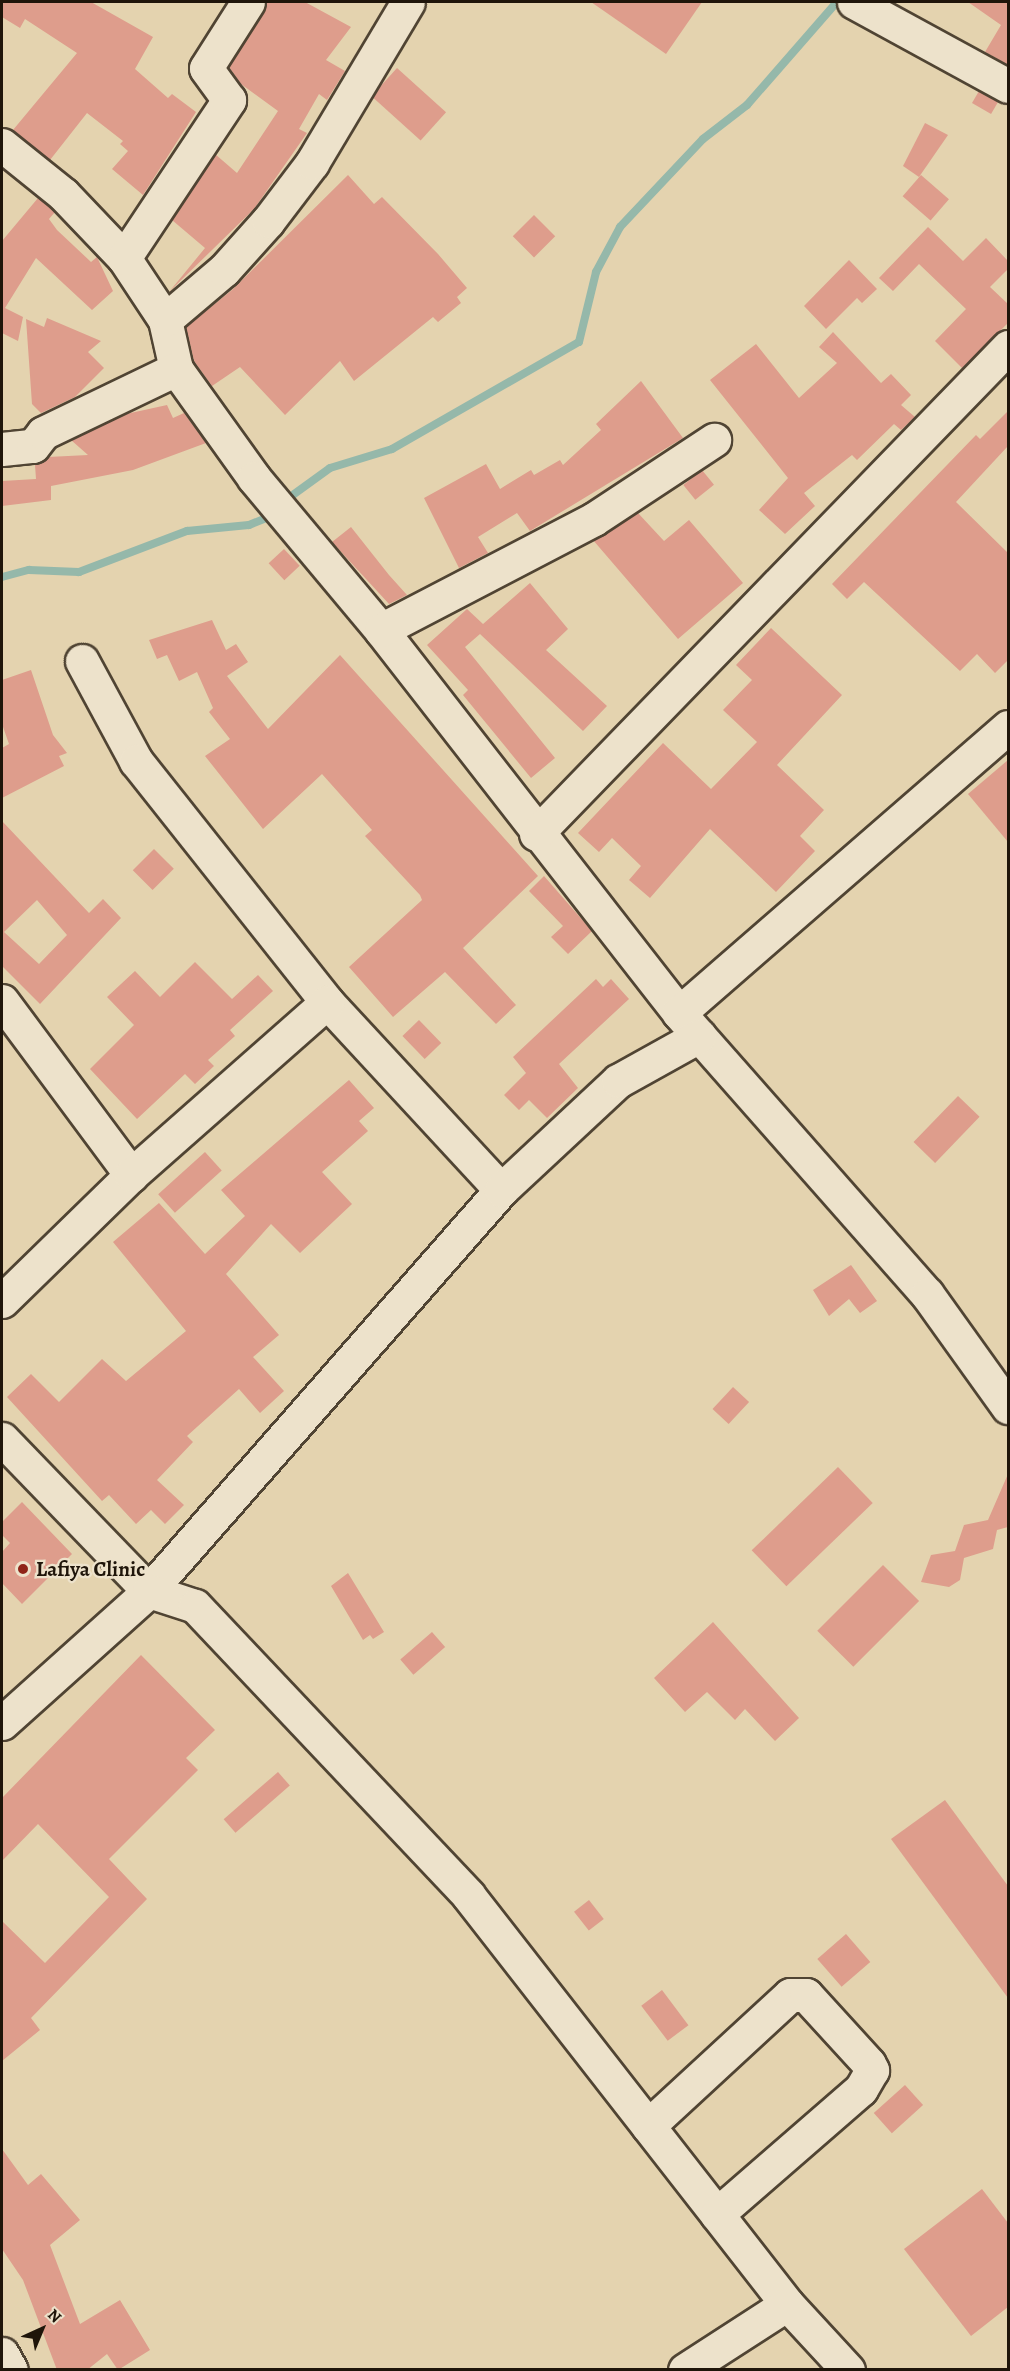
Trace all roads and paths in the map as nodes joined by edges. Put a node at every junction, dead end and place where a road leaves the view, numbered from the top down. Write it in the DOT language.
graph roads {
  1 [pos="248,2"];
  2 [pos="408,2"];
  3 [pos="854,2"];
  4 [pos="1008,86"];
  5 [pos="2,145"];
  6 [pos="124,258"];
  7 [pos="165,320"];
  8 [pos="1008,347"];
  9 [pos="176,369"];
  10 [pos="714,440"];
  11 [pos="2,449"];
  12 [pos="381,630"];
  13 [pos="82,661"];
  14 [pos="1008,727"];
  15 [pos="536,834"];
  16 [pos="2,1001"];
  17 [pos="327,1002"];
  18 [pos="689,1025"];
  19 [pos="130,1175"];
  20 [pos="501,1190"];
  21 [pos="2,1301"];
  22 [pos="1008,1407"];
  23 [pos="2,1439"];
  24 [pos="149,1591"];
  25 [pos="2,1723"];
  26 [pos="648,2126"];
  27 [pos="717,2214"];
  28 [pos="787,2304"];
  29 [pos="2,2354"];
  30 [pos="11,2370"];
  31 [pos="685,2370"];
  32 [pos="848,2370"];
  1 -- 6 [label="street"];
  2 -- 7 [label="street"];
  3 -- 4 [label="street"];
  5 -- 6 [label="street"];
  6 -- 7 [label="street"];
  7 -- 9 [label="street"];
  8 -- 15 [label="street"];
  9 -- 11 [label="street"];
  9 -- 12 [label="street"];
  10 -- 12 [label="street"];
  12 -- 15 [label="street"];
  13 -- 17 [label="street"];
  14 -- 18 [label="street"];
  15 -- 18 [label="street"];
  16 -- 19 [label="street"];
  17 -- 19 [label="street"];
  17 -- 20 [label="street"];
  18 -- 20 [label="street"];
  18 -- 22 [label="street"];
  19 -- 21 [label="street"];
  20 -- 24 [label="street"];
  23 -- 24 [label="street"];
  24 -- 25 [label="street"];
  24 -- 26 [label="street"];
  26 -- 27 [label="street"];
  26 -- 27 [label="street"];
  27 -- 28 [label="street"];
  28 -- 31 [label="street"];
  28 -- 32 [label="street"];
  29 -- 30 [label="street"];
}
